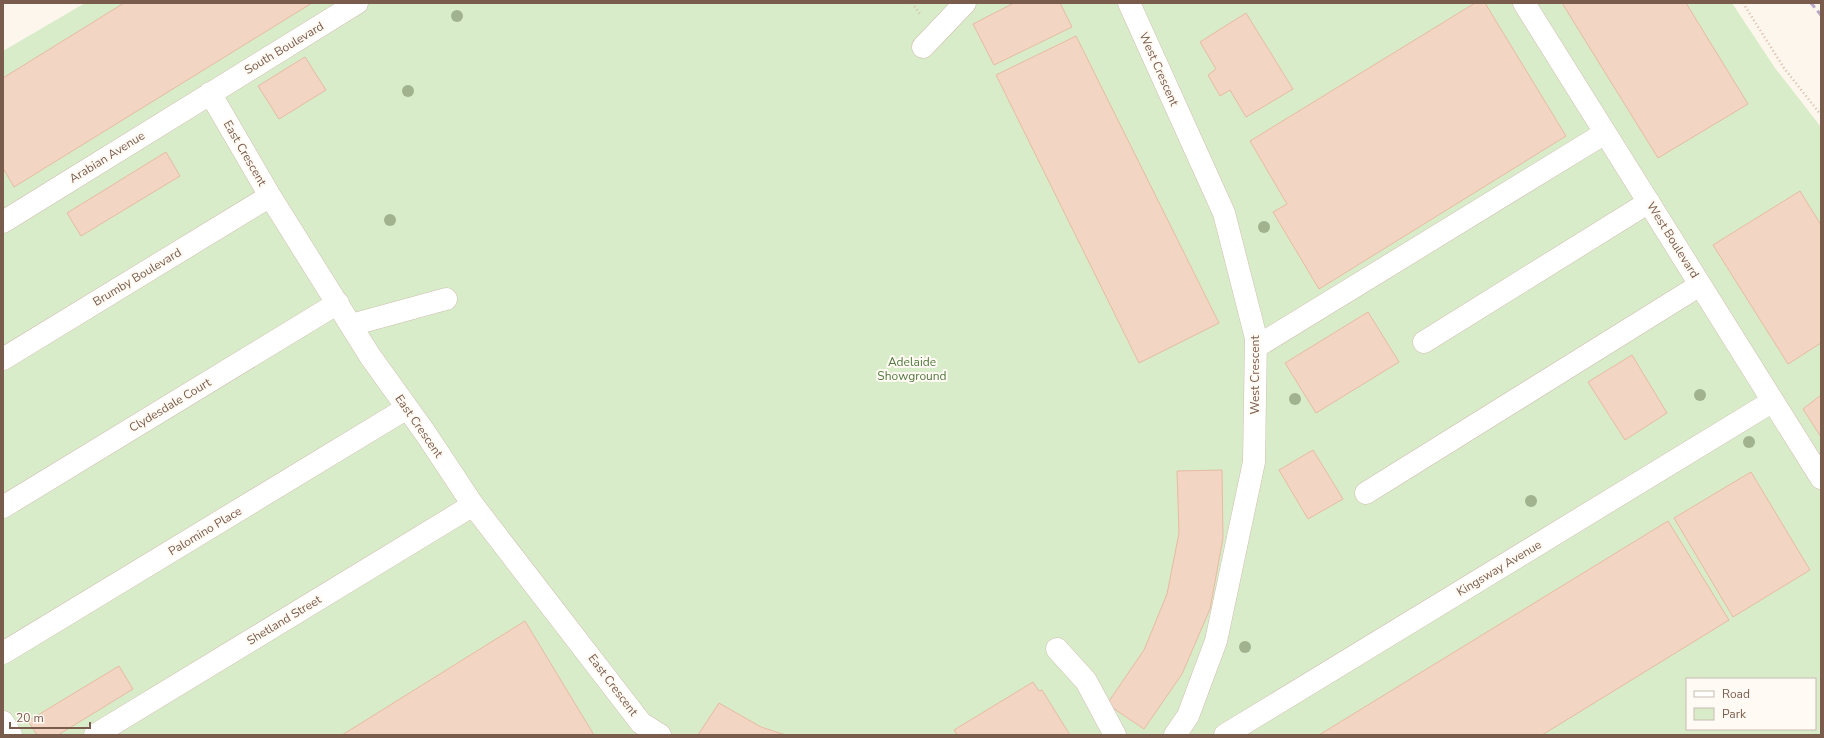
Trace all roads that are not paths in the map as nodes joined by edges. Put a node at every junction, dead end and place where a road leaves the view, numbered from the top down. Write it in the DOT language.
graph roads {
  1 [pos="357,3"];
  2 [pos="965,3"];
  3 [pos="1129,3"];
  4 [pos="1524,3"];
  5 [pos="923,47"];
  6 [pos="210,93"];
  7 [pos="1605,133"];
  8 [pos="270,196"];
  9 [pos="1649,202"];
  10 [pos="3,222"];
  11 [pos="1700,285"];
  12 [pos="446,299"];
  13 [pos="338,303"];
  14 [pos="351,325"];
  15 [pos="1424,342"];
  16 [pos="1256,347"];
  17 [pos="3,359"];
  18 [pos="1773,401"];
  19 [pos="407,408"];
  20 [pos="1821,478"];
  21 [pos="1366,494"];
  22 [pos="473,505"];
  23 [pos="3,507"];
  24 [pos="1057,649"];
  25 [pos="3,653"];
  26 [pos="3,722"];
  27 [pos="11,735"];
  28 [pos="95,735"];
  29 [pos="660,735"];
  30 [pos="1115,735"];
  31 [pos="1174,735"];
  32 [pos="1225,735"];
  1 -- 6 [label="street, South Boulevard"];
  2 -- 5 [label="street"];
  3 -- 16 [label="street, West Crescent"];
  4 -- 7 [label="street, West Boulevard"];
  6 -- 8 [label="street, East Crescent"];
  6 -- 10 [label="street, Arabian Avenue"];
  7 -- 9 [label="street, West Boulevard"];
  7 -- 16 [label="street"];
  8 -- 13 [label="street, East Crescent"];
  8 -- 17 [label="street, Brumby Boulevard"];
  9 -- 11 [label="street, West Boulevard"];
  9 -- 15 [label="street"];
  11 -- 18 [label="street, West Boulevard"];
  11 -- 21 [label="street"];
  12 -- 14 [label="street"];
  13 -- 14 [label="street, East Crescent"];
  13 -- 23 [label="street, Clydesdale Court"];
  14 -- 19 [label="street, East Crescent"];
  16 -- 31 [label="street, West Crescent"];
  18 -- 20 [label="street, West Boulevard"];
  18 -- 32 [label="street, Kingsway Avenue"];
  19 -- 22 [label="street, East Crescent"];
  19 -- 25 [label="street, Palomino Place"];
  22 -- 28 [label="street, Shetland Street"];
  22 -- 29 [label="street, East Crescent"];
  24 -- 30 [label="street"];
  26 -- 27 [label="street"];
}
